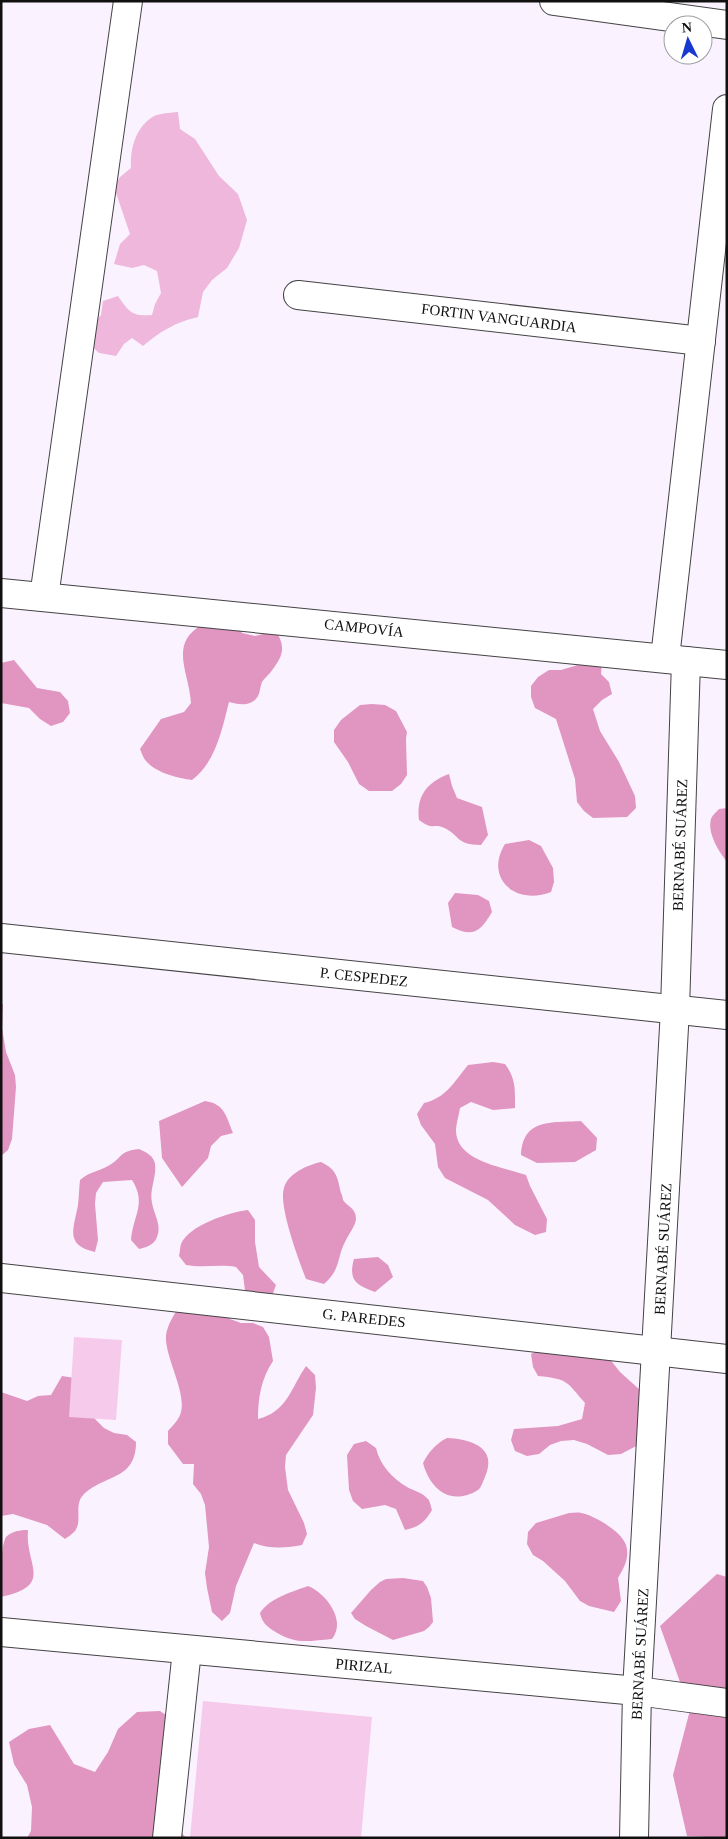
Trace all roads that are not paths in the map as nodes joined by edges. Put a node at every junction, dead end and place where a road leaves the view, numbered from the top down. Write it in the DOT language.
graph roads {
  1 [pos="128,1"];
  2 [pos="554,1"];
  3 [pos="656,8"];
  4 [pos="727,25"];
  5 [pos="727,109"];
  6 [pos="717,287"];
  7 [pos="298,295"];
  8 [pos="700,341"];
  9 [pos="1,593"];
  10 [pos="44,597"];
  11 [pos="675,660"];
  12 [pos="727,665"];
  13 [pos="1,938"];
  14 [pos="675,1010"];
  15 [pos="727,1015"];
  16 [pos="1,1278"];
  17 [pos="657,1350"];
  18 [pos="727,1359"];
  19 [pos="1,1632"];
  20 [pos="187,1650"];
  21 [pos="637,1691"];
  22 [pos="727,1703"];
  23 [pos="167,1838"];
  24 [pos="634,1838"];
  1 -- 10 [label="street"];
  2 -- 3 [label="street"];
  3 -- 4 [label="street"];
  5 -- 6 [label="street, BERNABÉ SUÁREZ"];
  6 -- 8 [label="street, BERNABÉ SUÁREZ"];
  7 -- 8 [label="street, FORTIN VANGUARDIA"];
  8 -- 11 [label="street, BERNABÉ SUÁREZ"];
  9 -- 10 [label="street, CAMPOVÍA"];
  10 -- 11 [label="street, CAMPOVÍA"];
  11 -- 12 [label="street, CAMPOVÍA"];
  11 -- 14 [label="street, BERNABÉ SUÁREZ"];
  13 -- 14 [label="street, P. CESPEDEZ"];
  14 -- 15 [label="street, P. CESPEDEZ"];
  14 -- 17 [label="street, BERNABÉ SUÁREZ"];
  16 -- 17 [label="street, G. PAREDES"];
  17 -- 18 [label="street, G. PAREDES"];
  17 -- 21 [label="street, BERNABÉ SUÁREZ"];
  19 -- 20 [label="street, PIRIZAL"];
  20 -- 21 [label="street, PIRIZAL"];
  20 -- 23 [label="street"];
  21 -- 22 [label="street, PIRIZAL"];
  21 -- 24 [label="street, BERNABÉ SUÁREZ"];
}
